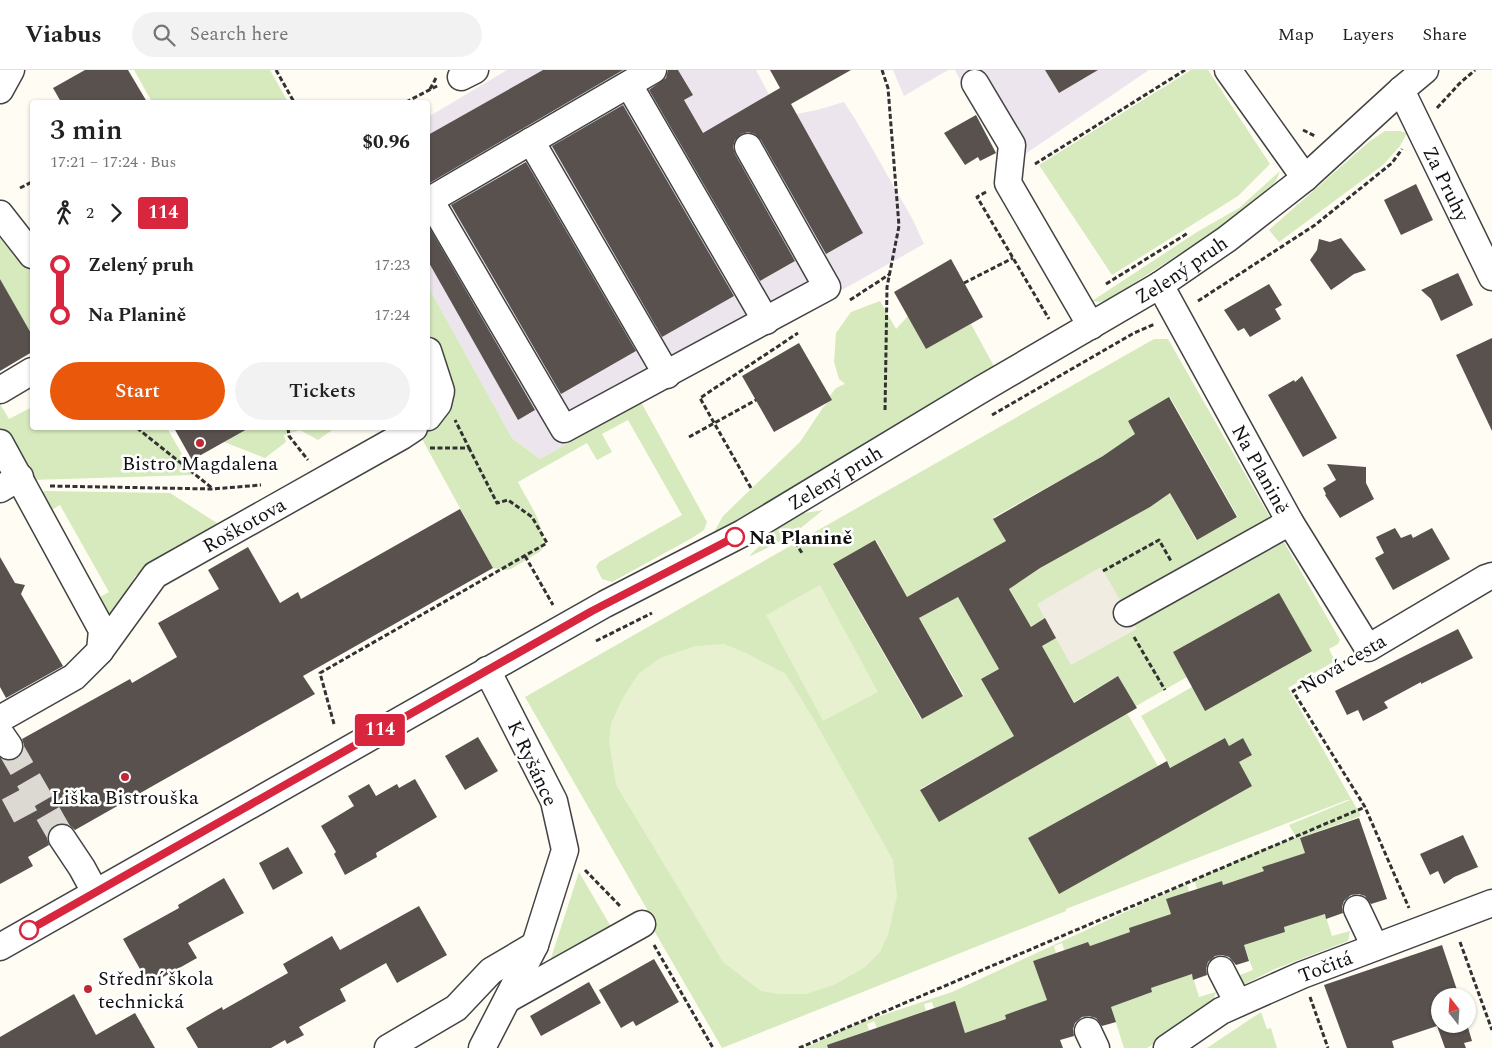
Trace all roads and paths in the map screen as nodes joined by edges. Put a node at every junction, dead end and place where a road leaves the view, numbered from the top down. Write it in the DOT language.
graph roads {
  1 [pos="11,70"];
  2 [pos="276,70"];
  3 [pos="653,70"];
  4 [pos="882,70"];
  5 [pos="1185,70"];
  6 [pos="1228,70"];
  7 [pos="1425,70"];
  8 [pos="468,73"];
  9 [pos="976,83"];
  10 [pos="628,85"];
  11 [pos="0,90"];
  12 [pos="1401,90"];
  13 [pos="293,100"];
  14 [pos="410,100"];
  15 [pos="1301,128"];
  16 [pos="1319,133"];
  17 [pos="1315,136"];
  18 [pos="531,141"];
  19 [pos="748,147"];
  20 [pos="1288,156"];
  21 [pos="1028,168"];
  22 [pos="1304,178"];
  23 [pos="30,183"];
  24 [pos="20,188"];
  25 [pos="0,214"];
  26 [pos="1190,231"];
  27 [pos="30,252"];
  28 [pos="890,274"];
  29 [pos="1492,277"];
  30 [pos="964,283"];
  31 [pos="1106,284"];
  32 [pos="1160,285"];
  33 [pos="849,300"];
  34 [pos="1049,319"];
  35 [pos="766,321"];
  36 [pos="1091,326"];
  37 [pos="799,333"];
  38 [pos="430,358"];
  39 [pos="30,372"];
  40 [pos="667,375"];
  41 [pos="0,390"];
  42 [pos="756,400"];
  43 [pos="886,412"];
  44 [pos="430,414"];
  45 [pos="714,423"];
  46 [pos="139,430"];
  47 [pos="288,430"];
  48 [pos="411,430"];
  49 [pos="689,437"];
  50 [pos="0,443"];
  51 [pos="470,448"];
  52 [pos="324,480"];
  53 [pos="15,484"];
  54 [pos="268,484"];
  55 [pos="751,488"];
  56 [pos="212,489"];
  57 [pos="1290,522"];
  58 [pos="791,536"];
  59 [pos="802,554"];
  60 [pos="525,556"];
  61 [pos="1103,571"];
  62 [pos="1492,576"];
  63 [pos="1183,581"];
  64 [pos="551,601"];
  65 [pos="652,613"];
  66 [pos="1129,623"];
  67 [pos="594,642"];
  68 [pos="1368,648"];
  69 [pos="100,651"];
  70 [pos="487,670"];
  71 [pos="1165,690"];
  72 [pos="0,719"];
  73 [pos="334,724"];
  74 [pos="1365,807"];
  75 [pos="62,838"];
  76 [pos="95,892"];
  77 [pos="1492,903"];
  78 [pos="1357,909"];
  79 [pos="1452,919"];
  80 [pos="642,924"];
  81 [pos="1419,931"];
  82 [pos="535,945"];
  83 [pos="0,947"];
  84 [pos="1375,948"];
  85 [pos="1221,970"];
  86 [pos="1302,975"];
  87 [pos="1238,1004"];
  88 [pos="504,1007"];
  89 [pos="456,1008"];
  90 [pos="1492,1030"];
  91 [pos="388,1048"];
  92 [pos="482,1048"];
  93 [pos="799,1048"];
  94 [pos="1166,1048"];
  95 [pos="1328,1048"];
  1 -- 11 [label="street"];
  2 -- 13 [label="path"];
  3 -- 10 [label="street"];
  4 -- 28 [label="path"];
  5 -- 21 [label="path"];
  6 -- 20 [label="street"];
  7 -- 12 [label="street, Zelený pruh"];
  8 -- 14 [label="path"];
  9 -- 36 [label="street"];
  10 -- 18 [label="street"];
  10 -- 35 [label="street"];
  12 -- 22 [label="street, Zelený pruh"];
  12 -- 29 [label="street, Za Pruhy"];
  15 -- 17 [label="path"];
  16 -- 17 [label="path"];
  17 -- 20 [label="path"];
  18 -- 40 [label="street"];
  18 -- 40 [label="street"];
  19 -- 35 [label="street"];
  20 -- 22 [label="street"];
  22 -- 32 [label="street, Zelený pruh"];
  23 -- 24 [label="path"];
  25 -- 27 [label="street"];
  26 -- 31 [label="path"];
  28 -- 33 [label="path"];
  28 -- 43 [label="path"];
  30 -- 34 [label="path"];
  32 -- 36 [label="street, Zelený pruh"];
  32 -- 57 [label="street, Na Planině"];
  35 -- 40 [label="street"];
  36 -- 70 [label="street, Zelený pruh"];
  37 -- 45 [label="path"];
  38 -- 44 [label="street"];
  39 -- 41 [label="street"];
  42 -- 45 [label="path"];
  45 -- 49 [label="path"];
  45 -- 55 [label="path"];
  46 -- 56 [label="path"];
  47 -- 52 [label="path"];
  48 -- 52 [label="street, Roškotova"];
  50 -- 53 [label="street"];
  51 -- 60 [label="path"];
  52 -- 69 [label="street, Roškotova"];
  53 -- 56 [label="path"];
  53 -- 69 [label="street"];
  54 -- 56 [label="path"];
  57 -- 63 [label="street"];
  57 -- 68 [label="street, Na Planině"];
  58 -- 59 [label="path"];
  60 -- 64 [label="path"];
  60 -- 73 [label="path"];
  61 -- 63 [label="path"];
  62 -- 68 [label="street, Nová cesta"];
  63 -- 66 [label="street"];
  65 -- 67 [label="path"];
  66 -- 71 [label="path"];
  68 -- 74 [label="path, Nová cesta"];
  69 -- 72 [label="street, Roškotova"];
  70 -- 76 [label="street, Zelený pruh"];
  70 -- 82 [label="street, K Ryšánce"];
  74 -- 81 [label="path"];
  74 -- 93 [label="path"];
  75 -- 76 [label="street"];
  76 -- 83 [label="street, Zelený pruh"];
  77 -- 79 [label="street, Točitá"];
  78 -- 84 [label="street"];
  79 -- 81 [label="street, Točitá"];
  79 -- 90 [label="path"];
  80 -- 88 [label="street"];
  81 -- 84 [label="street, Točitá"];
  82 -- 88 [label="street, K Ryšánce"];
  82 -- 89 [label="street"];
  84 -- 86 [label="street, Točitá"];
  85 -- 87 [label="street"];
  86 -- 87 [label="street, Točitá"];
  86 -- 95 [label="path"];
  87 -- 94 [label="street, Točitá"];
  88 -- 89 [label="street"];
  88 -- 92 [label="street, K Ryšánce"];
  89 -- 91 [label="street"];
}
